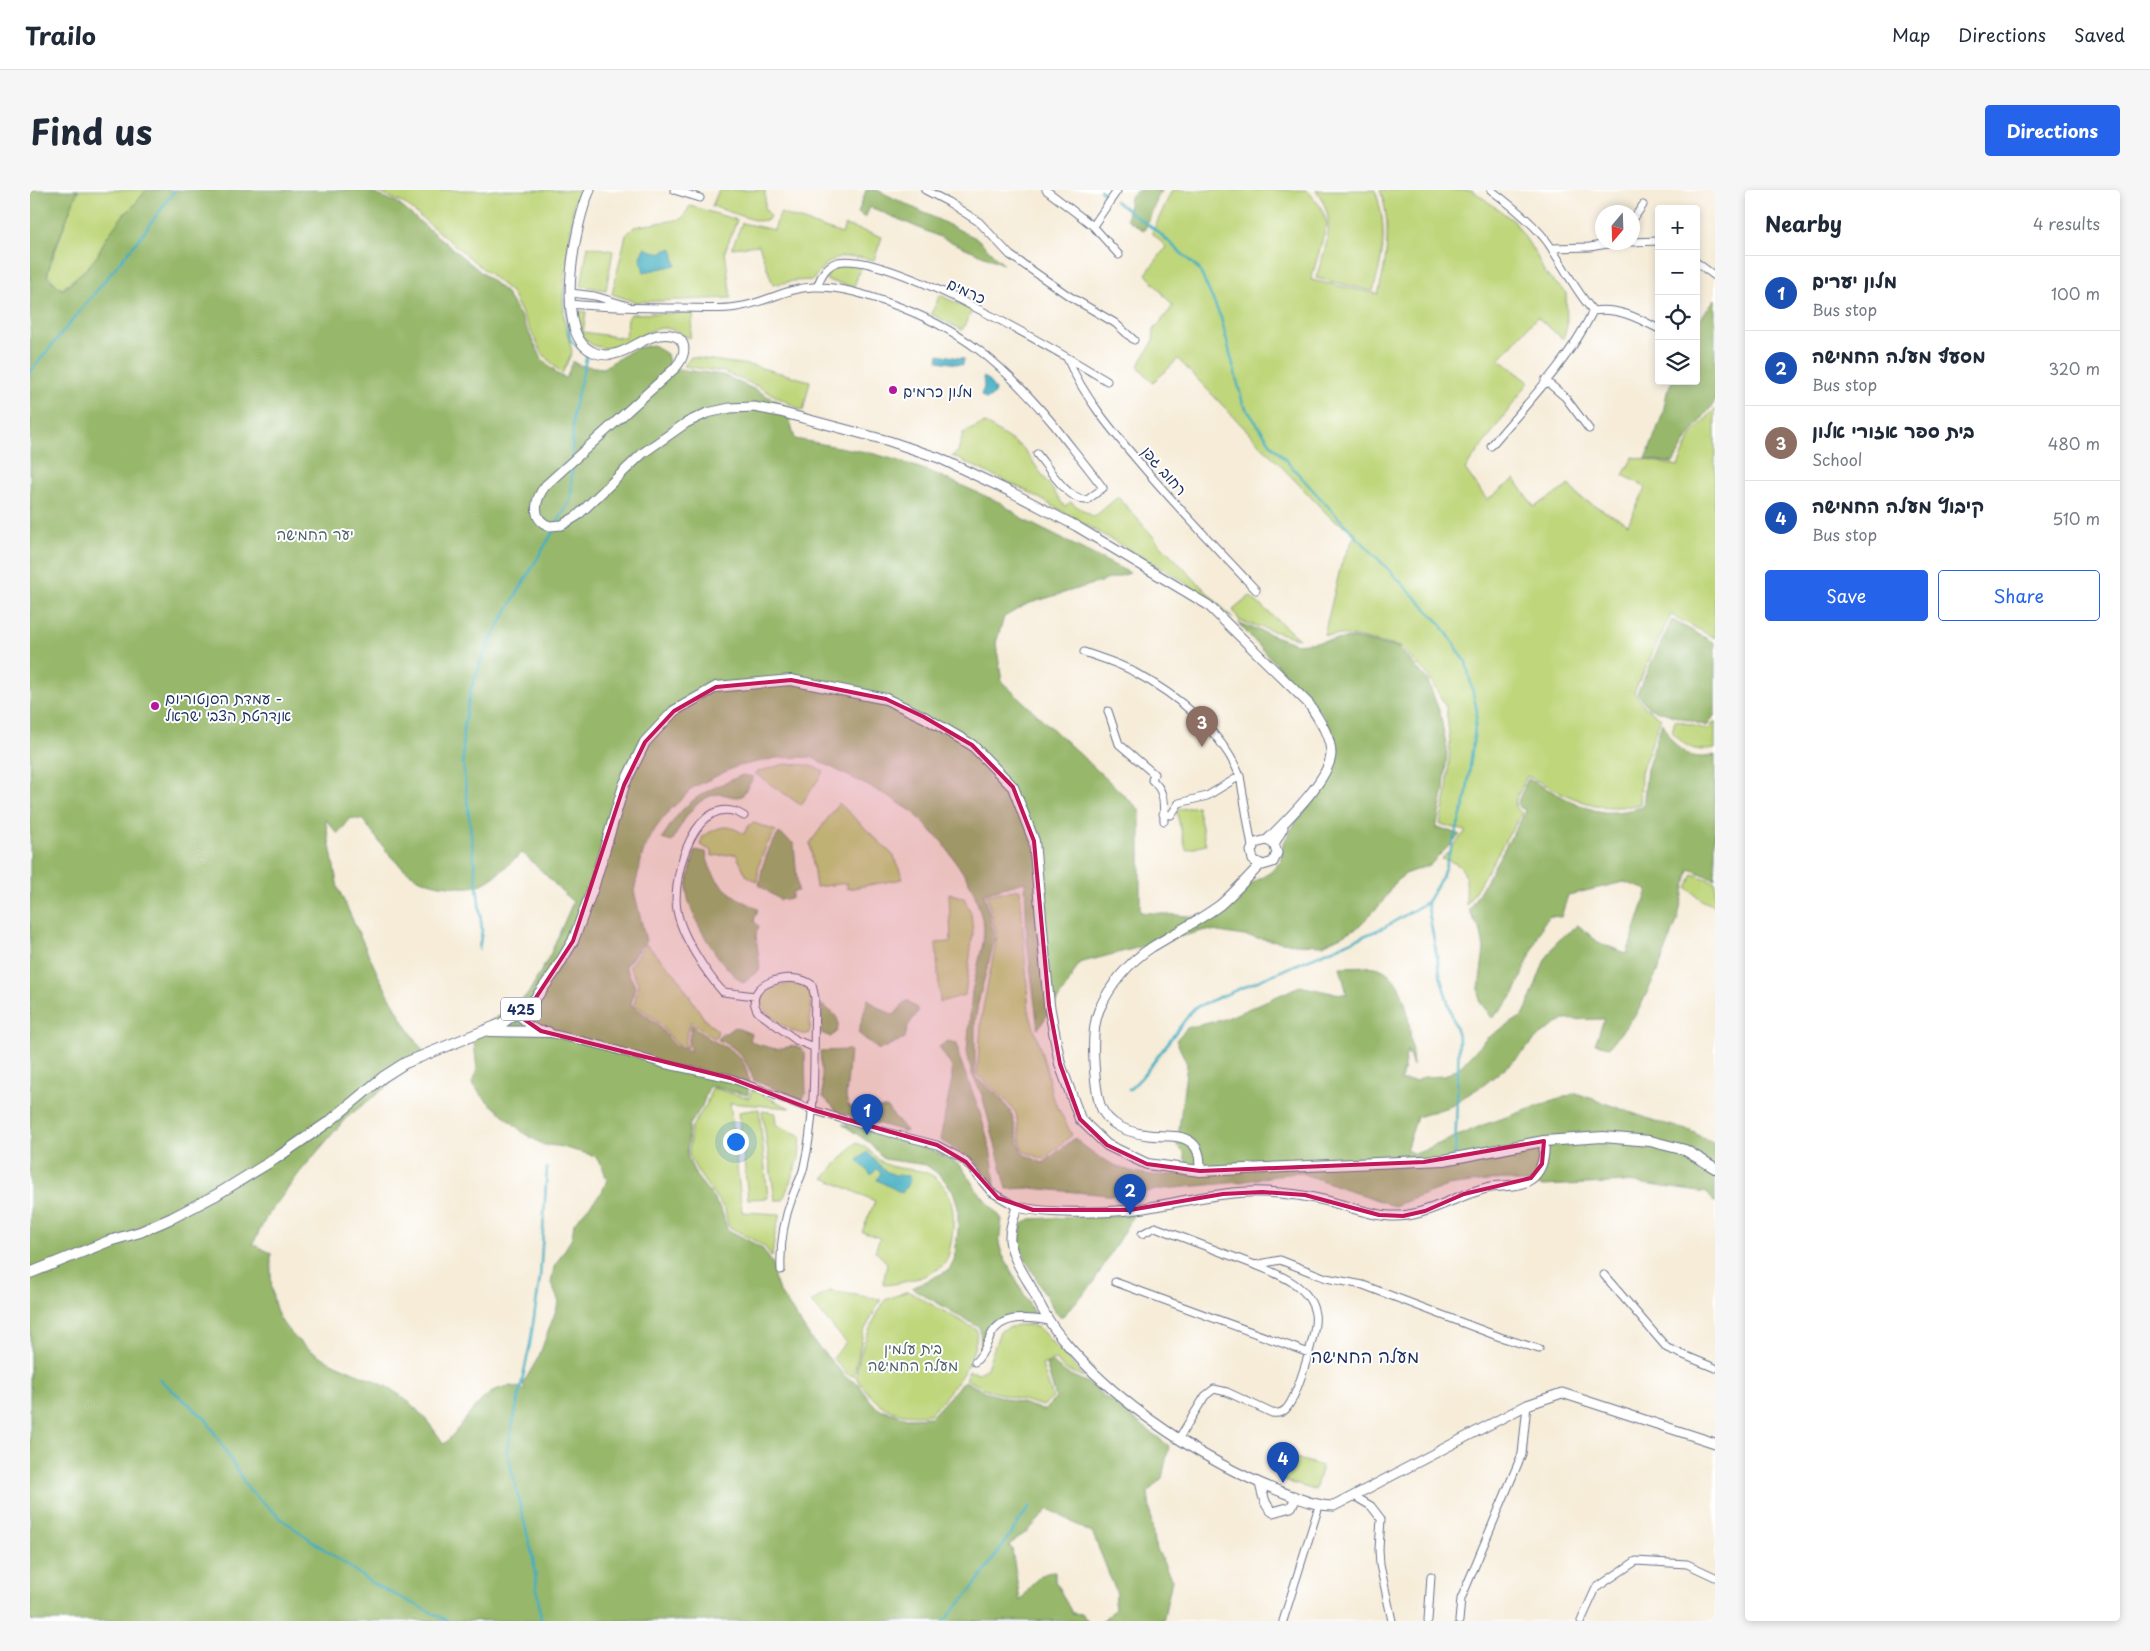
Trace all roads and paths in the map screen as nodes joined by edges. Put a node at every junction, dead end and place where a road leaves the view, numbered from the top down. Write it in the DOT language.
graph roads {
  1 [pos="590,190"];
  2 [pos="674,190"];
  3 [pos="925,190"];
  4 [pos="1046,190"];
  5 [pos="1116,190"];
  6 [pos="1491,190"];
  7 [pos="700,198"];
  8 [pos="1643,205"];
  9 [pos="1640,210"];
  10 [pos="1093,226"];
  11 [pos="1655,241"];
  12 [pos="1640,242"];
  13 [pos="1595,246"];
  14 [pos="1552,248"];
  15 [pos="1120,255"];
  16 [pos="1700,265"];
  17 [pos="1715,276"];
  18 [pos="817,287"];
  19 [pos="571,293"];
  20 [pos="571,304"];
  21 [pos="633,308"];
  22 [pos="1593,311"];
  23 [pos="1655,327"];
  24 [pos="1134,340"];
  25 [pos="1067,358"];
  26 [pos="1545,380"];
  27 [pos="1107,382"];
  28 [pos="1589,429"];
  29 [pos="1491,446"];
  30 [pos="1037,454"];
  31 [pos="1256,590"];
  32 [pos="1084,652"];
  33 [pos="1108,710"];
  34 [pos="1240,776"];
  35 [pos="744,816"];
  36 [pos="1270,842"];
  37 [pos="1252,851"];
  38 [pos="1260,865"];
  39 [pos="1244,881"];
  40 [pos="755,996"];
  41 [pos="515,1013"];
  42 [pos="481,1031"];
  43 [pos="548,1032"];
  44 [pos="814,1047"];
  45 [pos="813,1110"];
  46 [pos="1544,1141"];
  47 [pos="1715,1168"];
  48 [pos="1200,1171"];
  49 [pos="1017,1207"];
  50 [pos="1142,1234"];
  51 [pos="1255,1265"];
  52 [pos="781,1270"];
  53 [pos="30,1273"];
  54 [pos="1604,1276"];
  55 [pos="1115,1282"];
  56 [pos="1050,1321"];
  57 [pos="1539,1349"];
  58 [pos="1309,1353"];
  59 [pos="975,1362"];
  60 [pos="1715,1368"];
  61 [pos="1527,1405"];
  62 [pos="1179,1438"];
  63 [pos="1715,1443"];
  64 [pos="1260,1484"];
  65 [pos="1294,1496"];
  66 [pos="1354,1496"];
  67 [pos="1319,1506"];
  68 [pos="1431,1576"];
  69 [pos="1715,1577"];
  70 [pos="1284,1621"];
  71 [pos="1392,1621"];
  72 [pos="1428,1621"];
  73 [pos="1458,1621"];
  74 [pos="1581,1621"];
  1 -- 19 [label="main road"];
  2 -- 7 [label="street"];
  3 -- 24 [label="street"];
  4 -- 10 [label="street"];
  5 -- 10 [label="street"];
  6 -- 14 [label="street"];
  8 -- 9 [label="street"];
  10 -- 15 [label="street"];
  11 -- 12 [label="street"];
  13 -- 14 [label="street"];
  14 -- 22 [label="street"];
  16 -- 17 [label="street"];
  18 -- 21 [label="street"];
  18 -- 25 [label="street, כרמים"];
  18 -- 30 [label="street"];
  19 -- 20 [label="main road"];
  19 -- 21 [label="street"];
  20 -- 21 [label="street"];
  20 -- 36 [label="main road"];
  22 -- 23 [label="street"];
  22 -- 26 [label="street"];
  25 -- 27 [label="street, כרמים"];
  25 -- 31 [label="street, רחוב גפן"];
  26 -- 28 [label="street"];
  26 -- 29 [label="street"];
  32 -- 34 [label="street"];
  33 -- 34 [label="street"];
  34 -- 37 [label="street"];
  35 -- 40 [label="street"];
  36 -- 37 [label="main road"];
  36 -- 38 [label="main road"];
  37 -- 38 [label="main road"];
  37 -- 39 [label="main road"];
  38 -- 39 [label="main road"];
  39 -- 48 [label="main road"];
  40 -- 44 [label="street"];
  40 -- 44 [label="street"];
  41 -- 42 [label="main road, 425"];
  41 -- 43 [label="street"];
  41 -- 48 [label="main road, 425"];
  42 -- 43 [label="main road"];
  42 -- 53 [label="main road, 425"];
  43 -- 45 [label="street"];
  44 -- 45 [label="street"];
  45 -- 49 [label="street"];
  45 -- 52 [label="street"];
  46 -- 47 [label="main road, 425"];
  46 -- 48 [label="main road, 425"];
  46 -- 49 [label="main road"];
  49 -- 56 [label="main road"];
  50 -- 51 [label="street"];
  51 -- 57 [label="street"];
  51 -- 58 [label="street"];
  54 -- 60 [label="street"];
  55 -- 58 [label="street"];
  56 -- 59 [label="street"];
  56 -- 62 [label="main road"];
  58 -- 62 [label="street"];
  61 -- 63 [label="main road"];
  61 -- 66 [label="main road"];
  61 -- 73 [label="street"];
  62 -- 64 [label="main road"];
  64 -- 65 [label="main road"];
  64 -- 65 [label="main road"];
  65 -- 67 [label="main road"];
  66 -- 67 [label="main road"];
  66 -- 71 [label="street"];
  67 -- 70 [label="street"];
  68 -- 72 [label="street"];
  69 -- 74 [label="street"];
}
